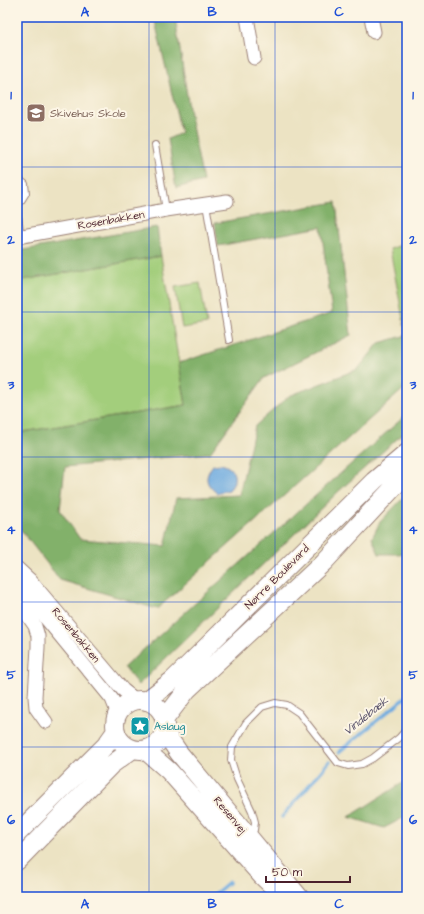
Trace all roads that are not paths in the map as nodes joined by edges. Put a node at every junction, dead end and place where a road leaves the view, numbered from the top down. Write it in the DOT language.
graph roads {
  1 [pos="246,17"];
  2 [pos="372,17"];
  3 [pos="374,32"];
  4 [pos="254,58"];
  5 [pos="154,145"];
  6 [pos="17,178"];
  7 [pos="17,201"];
  8 [pos="227,201"];
  9 [pos="206,204"];
  10 [pos="17,209"];
  11 [pos="166,210"];
  12 [pos="19,237"];
  13 [pos="229,340"];
  14 [pos="407,453"];
  15 [pos="407,473"];
  16 [pos="17,568"];
  17 [pos="17,579"];
  18 [pos="17,600"];
  19 [pos="142,701"];
  20 [pos="46,722"];
  21 [pos="117,722"];
  22 [pos="164,725"];
  23 [pos="407,729"];
  24 [pos="139,749"];
  25 [pos="17,834"];
  26 [pos="248,836"];
  27 [pos="17,861"];
  28 [pos="284,897"];
  29 [pos="299,897"];
  1 -- 4 [label="street"];
  2 -- 3 [label="street"];
  5 -- 11 [label="lane"];
  6 -- 7 [label="lane"];
  8 -- 9 [label="street, Rosenbakken"];
  9 -- 11 [label="street, Rosenbakken"];
  9 -- 13 [label="lane"];
  10 -- 12 [label="lane"];
  11 -- 12 [label="street, Rosenbakken"];
  14 -- 19 [label="street, Nørre Boulevard"];
  15 -- 22 [label="street, Nørre Boulevard"];
  16 -- 19 [label="street, Rosenbakken"];
  17 -- 21 [label="street, Rosenbakken"];
  18 -- 20 [label="street"];
  19 -- 21 [label="street"];
  19 -- 22 [label="street"];
  21 -- 24 [label="street"];
  21 -- 25 [label="street"];
  22 -- 24 [label="street"];
  22 -- 26 [label="street, Resenvej"];
  23 -- 26 [label="lane"];
  24 -- 27 [label="street"];
  24 -- 28 [label="street, Resenvej"];
  26 -- 29 [label="street, Resenvej"];
}
